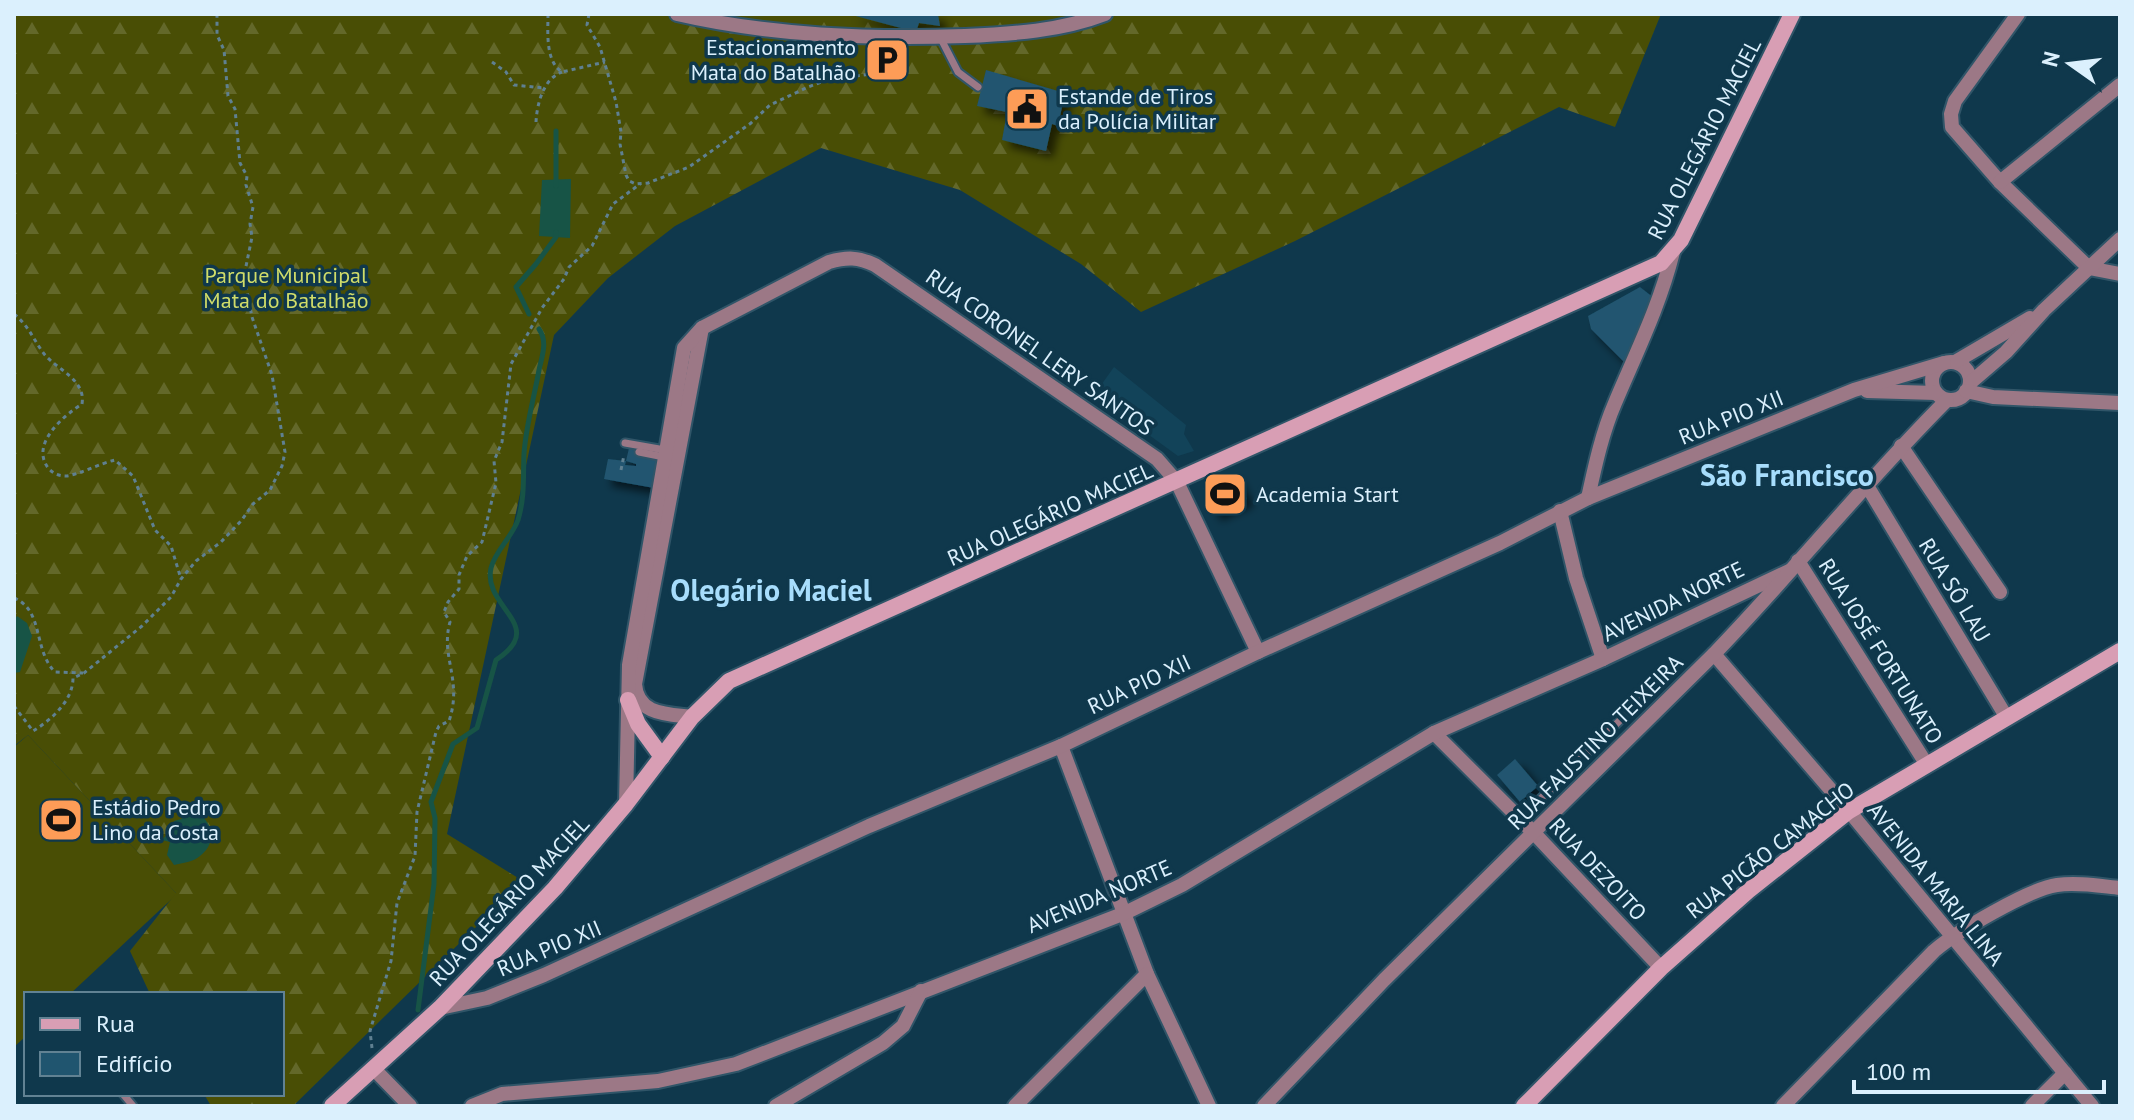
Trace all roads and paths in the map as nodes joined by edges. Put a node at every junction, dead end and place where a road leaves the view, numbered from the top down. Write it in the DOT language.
graph roads {
  1 [pos="217,14"];
  2 [pos="548,14"];
  3 [pos="589,14"];
  4 [pos="677,14"];
  5 [pos="1105,14"];
  6 [pos="1792,14"];
  7 [pos="2018,14"];
  8 [pos="940,37"];
  9 [pos="912,38"];
  10 [pos="492,62"];
  11 [pos="605,62"];
  12 [pos="562,72"];
  13 [pos="2120,85"];
  14 [pos="545,87"];
  15 [pos="978,87"];
  16 [pos="536,122"];
  17 [pos="2000,182"];
  18 [pos="640,184"];
  19 [pos="2120,239"];
  20 [pos="1673,252"];
  21 [pos="2089,268"];
  22 [pos="2120,274"];
  23 [pos="2044,310"];
  24 [pos="14,314"];
  25 [pos="702,328"];
  26 [pos="1949,362"];
  27 [pos="1968,387"];
  28 [pos="1854,390"];
  29 [pos="1941,396"];
  30 [pos="2120,403"];
  31 [pos="625,443"];
  32 [pos="1901,446"];
  33 [pos="639,452"];
  34 [pos="664,453"];
  35 [pos="621,470"];
  36 [pos="1177,482"];
  37 [pos="1866,484"];
  38 [pos="1588,498"];
  39 [pos="1560,511"];
  40 [pos="1793,566"];
  41 [pos="181,579"];
  42 [pos="2000,592"];
  43 [pos="14,598"];
  44 [pos="2120,651"];
  45 [pos="1258,652"];
  46 [pos="1714,654"];
  47 [pos="1603,659"];
  48 [pos="1670,671"];
  49 [pos="84,673"];
  50 [pos="632,690"];
  51 [pos="14,706"];
  52 [pos="692,717"];
  53 [pos="2007,718"];
  54 [pos="1434,733"];
  55 [pos="1061,746"];
  56 [pos="662,757"];
  57 [pos="1927,765"];
  58 [pos="626,804"];
  59 [pos="1849,811"];
  60 [pos="1520,819"];
  61 [pos="1534,833"];
  62 [pos="2120,888"];
  63 [pos="1125,913"];
  64 [pos="1950,937"];
  65 [pos="1661,968"];
  66 [pos="1147,974"];
  67 [pos="921,991"];
  68 [pos="440,1008"];
  69 [pos="373,1068"];
  70 [pos="2065,1073"];
  71 [pos="781,1105"];
  72 [pos="332,1106"];
  73 [pos="410,1106"];
  74 [pos="472,1106"];
  75 [pos="1015,1106"];
  76 [pos="1209,1106"];
  77 [pos="1264,1106"];
  78 [pos="1524,1106"];
  79 [pos="1783,1106"];
  80 [pos="2032,1106"];
  81 [pos="2092,1106"];
  1 -- 41 [label="path"];
  2 -- 12 [label="path"];
  3 -- 11 [label="path"];
  4 -- 9 [label="street"];
  5 -- 8 [label="street"];
  6 -- 20 [label="street, RUA OLEGÁRIO MACIEL"];
  7 -- 17 [label="street"];
  8 -- 9 [label="street"];
  8 -- 15 [label="lane"];
  9 -- 18 [label="path"];
  10 -- 14 [label="path"];
  11 -- 12 [label="path"];
  11 -- 18 [label="path"];
  12 -- 14 [label="path"];
  13 -- 17 [label="street"];
  14 -- 16 [label="path"];
  17 -- 21 [label="street"];
  18 -- 69 [label="path"];
  19 -- 21 [label="street"];
  20 -- 36 [label="street, RUA OLEGÁRIO MACIEL"];
  20 -- 38 [label="street"];
  21 -- 22 [label="street"];
  21 -- 23 [label="street"];
  23 -- 26 [label="street"];
  23 -- 27 [label="street"];
  24 -- 41 [label="path"];
  25 -- 34 [label="street"];
  25 -- 36 [label="street, RUA CORONEL LERY SANTOS"];
  25 -- 50 [label="street"];
  26 -- 27 [label="street"];
  26 -- 28 [label="street, RUA PIO XII"];
  26 -- 29 [label="street"];
  27 -- 29 [label="street"];
  27 -- 30 [label="street"];
  28 -- 29 [label="street, RUA PIO XII"];
  28 -- 38 [label="street, RUA PIO XII"];
  29 -- 32 [label="street, RUA FAUSTINO TEIXEIRA"];
  31 -- 34 [label="lane"];
  31 -- 35 [label="path"];
  32 -- 37 [label="street, RUA FAUSTINO TEIXEIRA"];
  32 -- 42 [label="street"];
  33 -- 34 [label="lane"];
  34 -- 50 [label="street"];
  36 -- 45 [label="street, RUA CORONEL LERY SANTOS"];
  36 -- 52 [label="street, RUA OLEGÁRIO MACIEL"];
  37 -- 40 [label="street, RUA FAUSTINO TEIXEIRA"];
  37 -- 53 [label="street, RUA SÔ LAU"];
  38 -- 39 [label="street, RUA PIO XII"];
  39 -- 45 [label="street, RUA PIO XII"];
  39 -- 47 [label="street"];
  40 -- 46 [label="street, RUA FAUSTINO TEIXEIRA"];
  40 -- 47 [label="street, AVENIDA NORTE"];
  40 -- 57 [label="street, RUA JOSÉ FORTUNATO"];
  41 -- 49 [label="path"];
  43 -- 49 [label="path"];
  44 -- 53 [label="street, RUA PICÃO CAMACHO"];
  45 -- 55 [label="street, RUA PIO XII"];
  46 -- 59 [label="street, AVENIDA MARIA LINA"];
  46 -- 61 [label="street, RUA FAUSTINO TEIXEIRA"];
  47 -- 54 [label="street, AVENIDA NORTE"];
  48 -- 60 [label="lane"];
  49 -- 51 [label="path"];
  50 -- 52 [label="street"];
  50 -- 56 [label="street"];
  50 -- 58 [label="street"];
  52 -- 56 [label="street, RUA OLEGÁRIO MACIEL"];
  53 -- 57 [label="street, RUA PICÃO CAMACHO"];
  54 -- 60 [label="street, RUA DEZOITO"];
  54 -- 63 [label="street, AVENIDA NORTE"];
  55 -- 63 [label="street"];
  55 -- 68 [label="street, RUA PIO XII"];
  56 -- 58 [label="street, RUA OLEGÁRIO MACIEL"];
  57 -- 59 [label="street, RUA PICÃO CAMACHO"];
  58 -- 68 [label="street, RUA OLEGÁRIO MACIEL"];
  59 -- 64 [label="street, AVENIDA MARIA LINA"];
  59 -- 65 [label="street, RUA PICÃO CAMACHO"];
  60 -- 61 [label="street, RUA DEZOITO"];
  61 -- 65 [label="street, RUA DEZOITO"];
  61 -- 77 [label="street, RUA FAUSTINO TEIXEIRA"];
  62 -- 64 [label="street"];
  63 -- 66 [label="street"];
  63 -- 67 [label="street, AVENIDA NORTE"];
  64 -- 70 [label="street, AVENIDA MARIA LINA"];
  64 -- 79 [label="street"];
  65 -- 78 [label="street, RUA PICÃO CAMACHO"];
  66 -- 75 [label="street"];
  66 -- 76 [label="street"];
  67 -- 71 [label="street"];
  67 -- 74 [label="street, AVENIDA NORTE"];
  68 -- 69 [label="street, RUA OLEGÁRIO MACIEL"];
  69 -- 72 [label="street, RUA OLEGÁRIO MACIEL"];
  69 -- 73 [label="street"];
  70 -- 80 [label="street"];
  70 -- 81 [label="street, AVENIDA MARIA LINA"];
}
